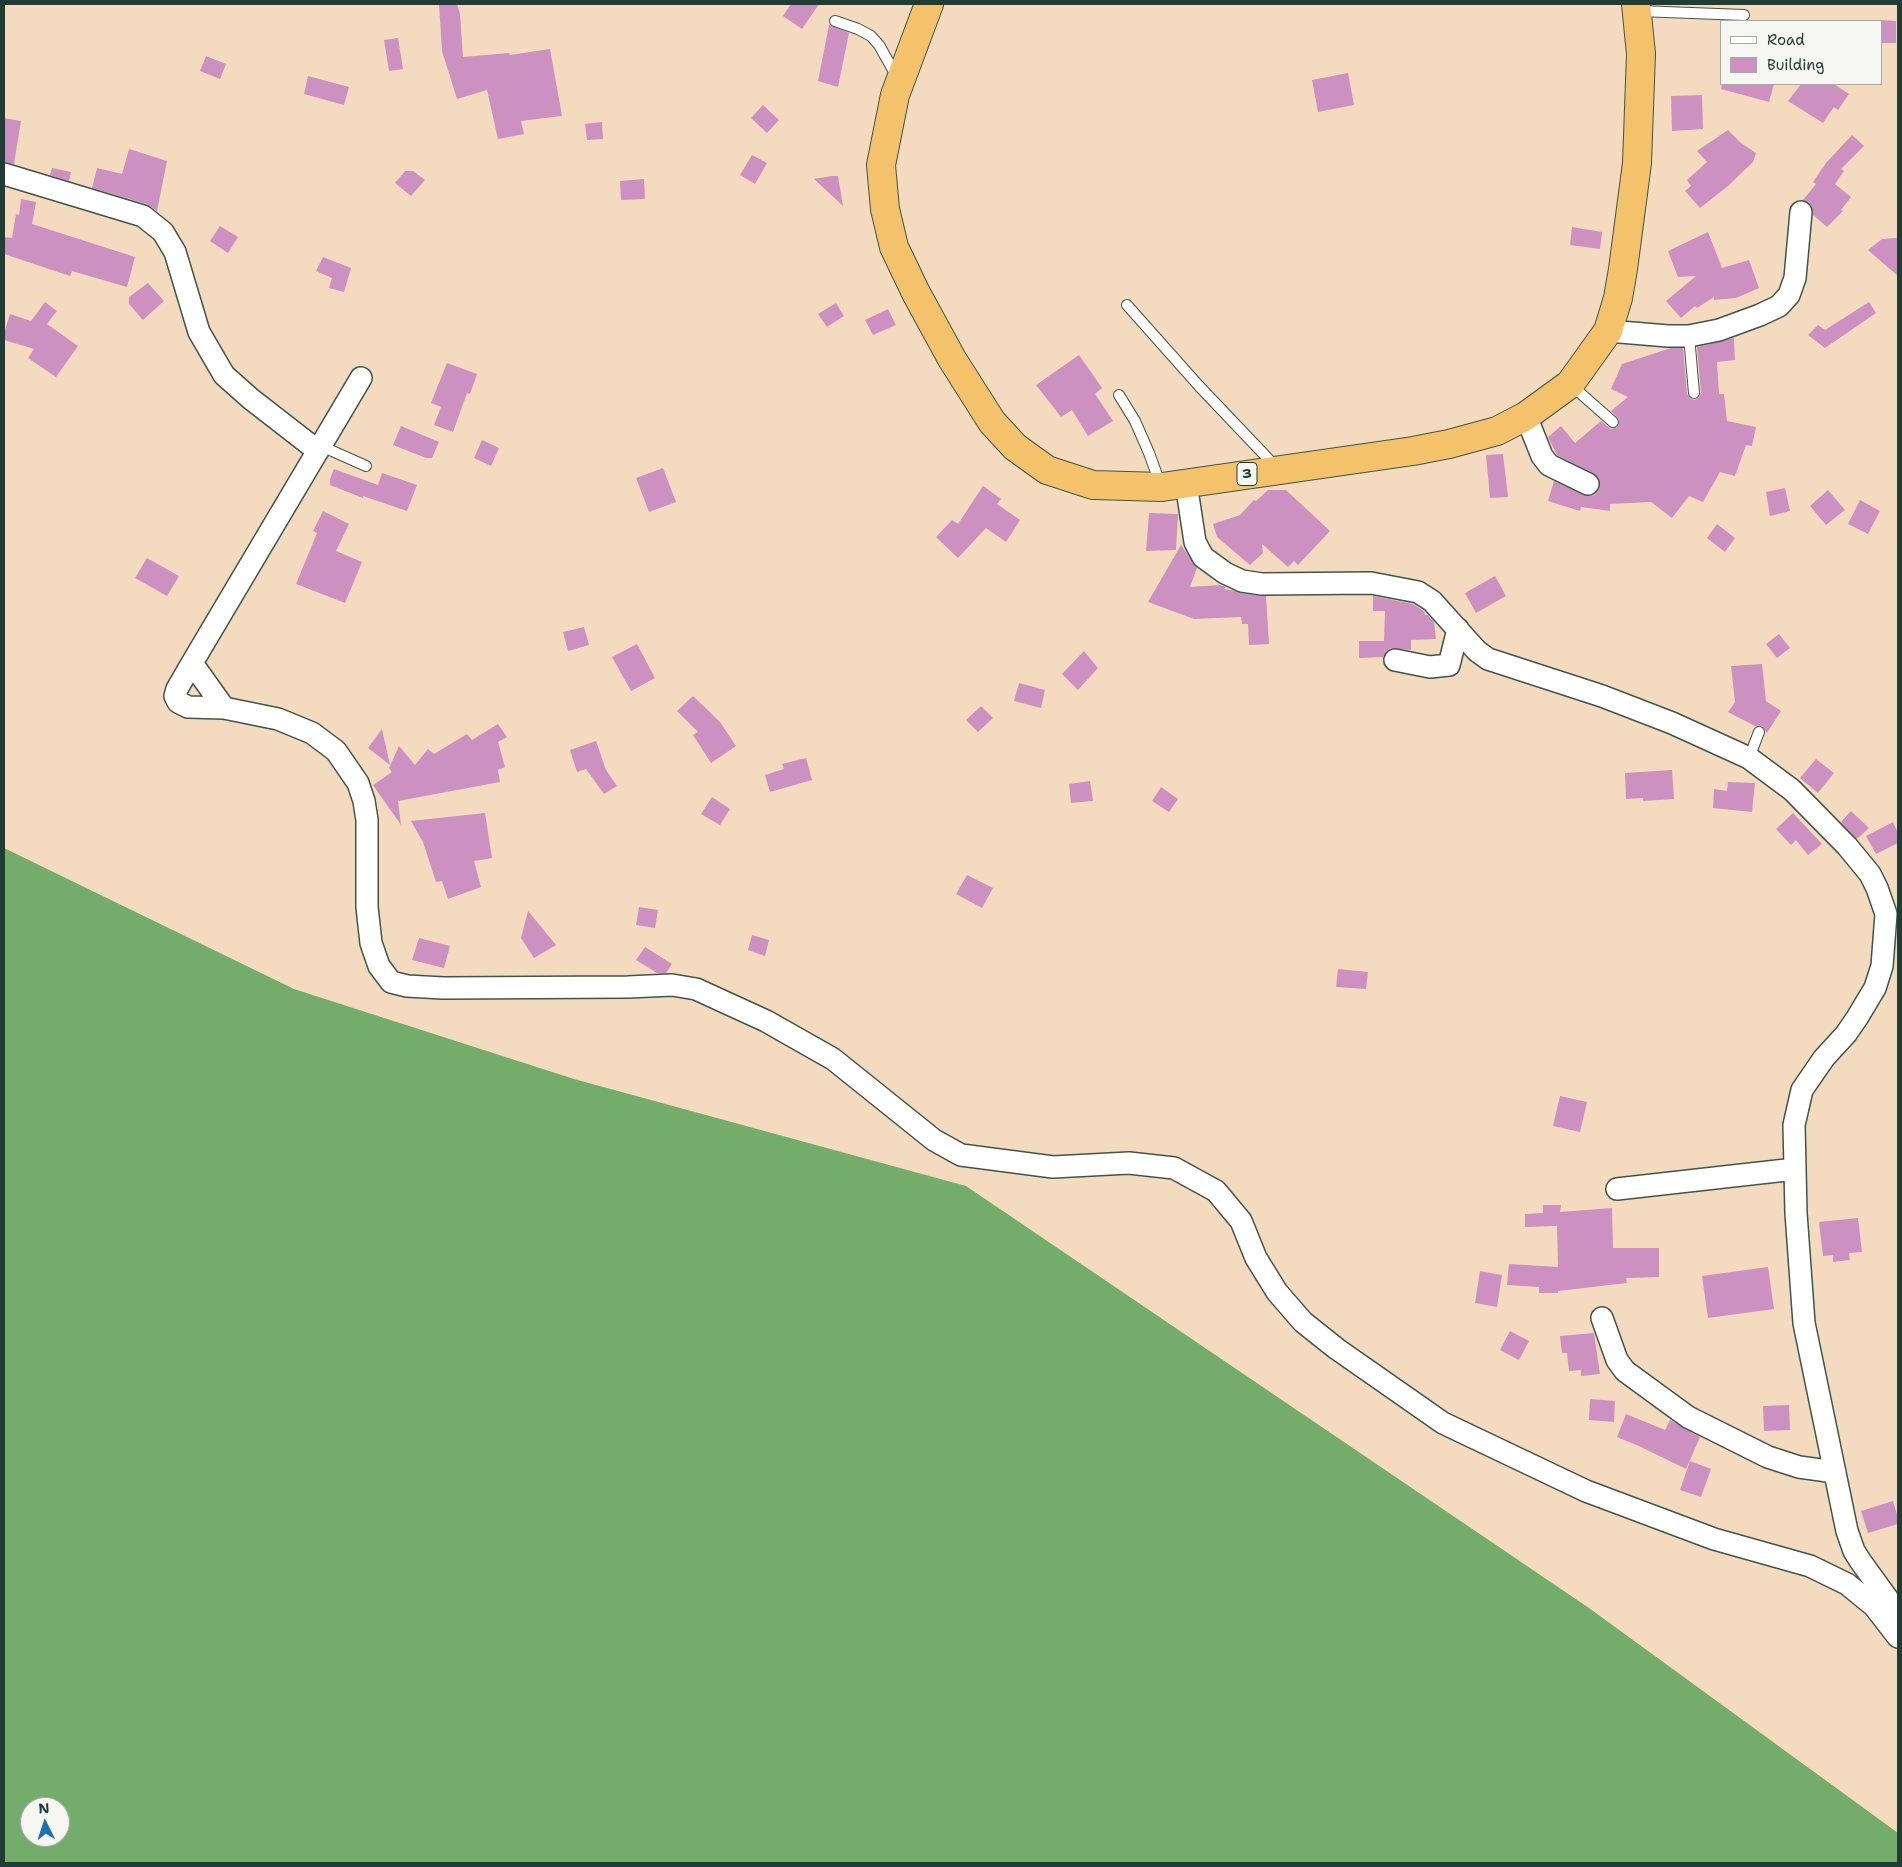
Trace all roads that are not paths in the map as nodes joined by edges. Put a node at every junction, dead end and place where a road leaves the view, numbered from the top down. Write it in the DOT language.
graph roads {
  1 [pos="929,4"];
  2 [pos="1637,7"];
  3 [pos="1744,15"];
  4 [pos="834,21"];
  5 [pos="900,82"];
  6 [pos="4,174"];
  7 [pos="1801,212"];
  8 [pos="1127,305"];
  9 [pos="1608,331"];
  10 [pos="1689,336"];
  11 [pos="361,378"];
  12 [pos="1570,384"];
  13 [pos="1694,393"];
  14 [pos="1118,395"];
  15 [pos="1526,416"];
  16 [pos="1613,422"];
  17 [pos="319,449"];
  18 [pos="366,466"];
  19 [pos="1279,469"];
  20 [pos="1588,484"];
  21 [pos="1174,485"];
  22 [pos="1458,629"];
  23 [pos="1395,660"];
  24 [pos="192,663"];
  25 [pos="224,708"];
  26 [pos="1759,732"];
  27 [pos="1749,758"];
  28 [pos="1892,918"];
  29 [pos="1795,1169"];
  30 [pos="1617,1189"];
  31 [pos="1602,1318"];
  32 [pos="1835,1472"];
  33 [pos="1898,1612"];
  34 [pos="1898,1637"];
  1 -- 5 [label="highway, 3"];
  2 -- 3 [label="lane"];
  2 -- 9 [label="highway, 3"];
  4 -- 5 [label="lane"];
  5 -- 21 [label="highway, 3"];
  6 -- 17 [label="street"];
  7 -- 10 [label="street"];
  8 -- 19 [label="lane"];
  9 -- 10 [label="street"];
  9 -- 12 [label="highway, 3"];
  10 -- 13 [label="lane"];
  11 -- 17 [label="street"];
  12 -- 15 [label="highway, 3"];
  12 -- 16 [label="lane"];
  14 -- 21 [label="lane"];
  15 -- 19 [label="highway, 3"];
  15 -- 20 [label="street"];
  17 -- 18 [label="lane"];
  17 -- 24 [label="street"];
  19 -- 21 [label="highway, 3"];
  21 -- 22 [label="street"];
  22 -- 23 [label="street"];
  22 -- 27 [label="street"];
  24 -- 25 [label="street"];
  24 -- 25 [label="street"];
  25 -- 34 [label="street"];
  26 -- 27 [label="lane"];
  27 -- 28 [label="street"];
  28 -- 29 [label="street"];
  29 -- 30 [label="street"];
  29 -- 32 [label="street"];
  31 -- 32 [label="street"];
  32 -- 33 [label="street"];
}
